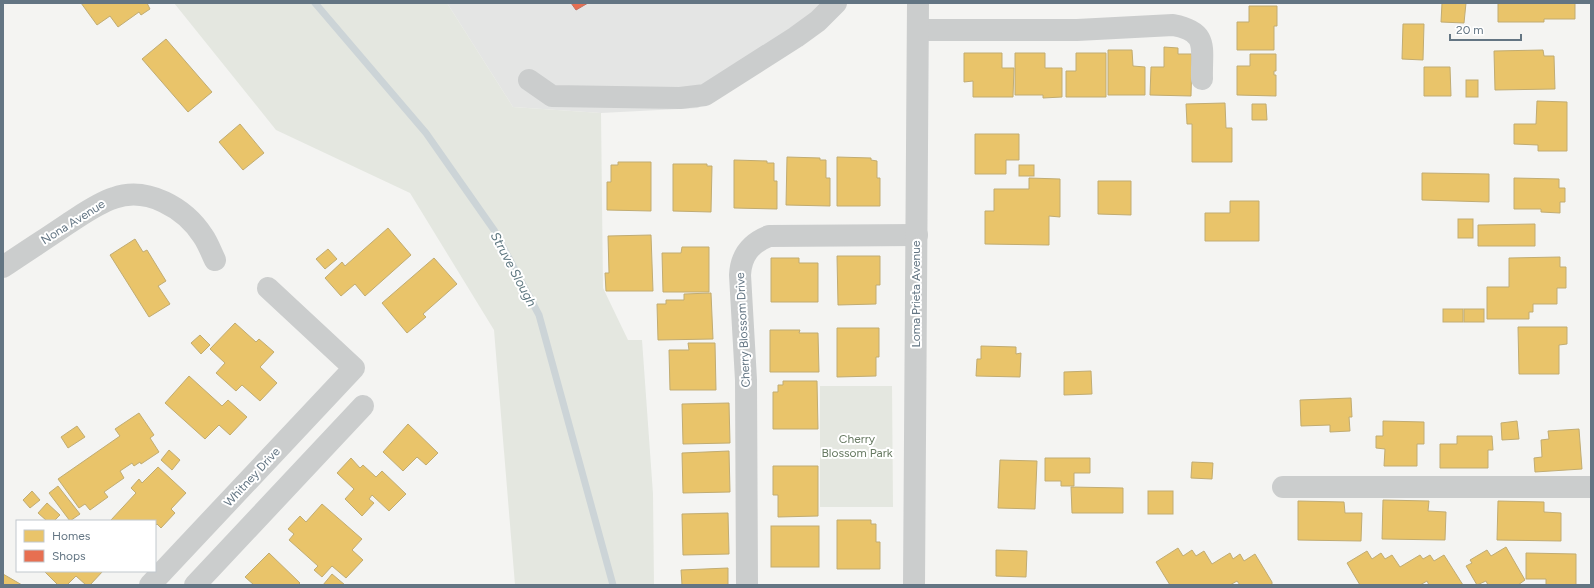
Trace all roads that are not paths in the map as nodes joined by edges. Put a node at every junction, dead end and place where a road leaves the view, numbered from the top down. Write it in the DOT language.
graph roads {
  1 [pos="836,3"];
  2 [pos="918,3"];
  3 [pos="919,30"];
  4 [pos="1202,79"];
  5 [pos="529,80"];
  6 [pos="917,235"];
  7 [pos="215,260"];
  8 [pos="3,266"];
  9 [pos="268,288"];
  10 [pos="363,406"];
  11 [pos="1591,486"];
  12 [pos="1283,487"];
  13 [pos="150,585"];
  14 [pos="195,585"];
  15 [pos="747,585"];
  16 [pos="914,585"];
  1 -- 5 [label="street"];
  2 -- 3 [label="street, Loma Prieta Avenue"];
  3 -- 4 [label="street"];
  3 -- 6 [label="street, Loma Prieta Avenue"];
  6 -- 15 [label="street, Cherry Blossom Drive"];
  6 -- 16 [label="street, Loma Prieta Avenue"];
  7 -- 8 [label="street, Nona Avenue"];
  9 -- 13 [label="street, Whitney Drive"];
  10 -- 14 [label="street"];
  11 -- 12 [label="street"];
}
